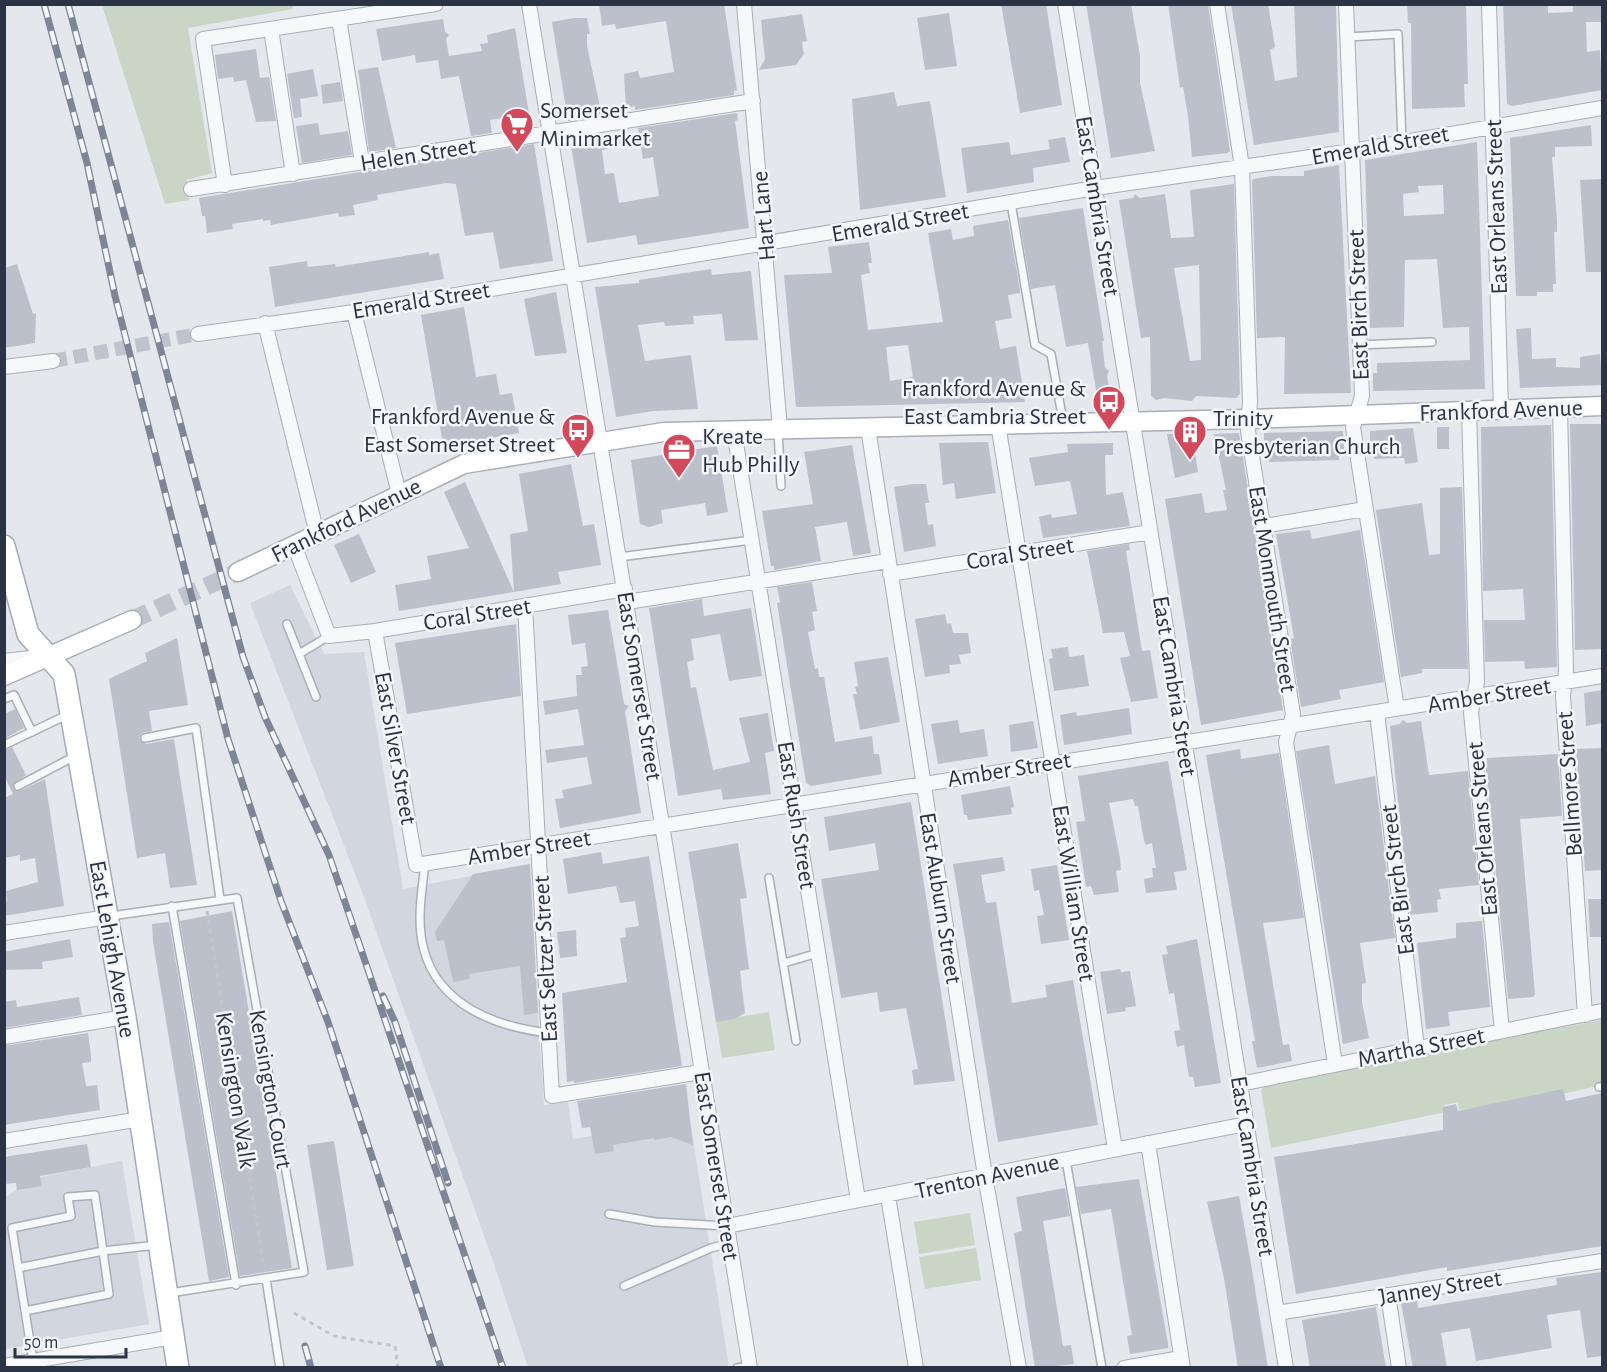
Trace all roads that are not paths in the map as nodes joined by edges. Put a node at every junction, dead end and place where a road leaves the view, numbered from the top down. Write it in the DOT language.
graph roads {
  1 [pos="436,4"];
  2 [pos="530,4"];
  3 [pos="744,4"];
  4 [pos="1065,4"];
  5 [pos="1216,4"];
  6 [pos="1346,4"];
  7 [pos="1489,4"];
  8 [pos="339,19"];
  9 [pos="271,29"];
  10 [pos="1348,37"];
  11 [pos="753,101"];
  12 [pos="1602,108"];
  13 [pos="1495,125"];
  14 [pos="552,132"];
  15 [pos="1402,142"];
  16 [pos="1352,151"];
  17 [pos="362,162"];
  18 [pos="1242,167"];
  19 [pos="293,174"];
  20 [pos="225,185"];
  21 [pos="1095,188"];
  22 [pos="191,189"];
  23 [pos="1011,203"];
  24 [pos="765,245"];
  25 [pos="573,275"];
  26 [pos="354,312"];
  27 [pos="265,323"];
  28 [pos="198,334"];
  29 [pos="1432,342"];
  30 [pos="1358,345"];
  31 [pos="53,361"];
  32 [pos="4,367"];
  33 [pos="1602,406"];
  34 [pos="1560,408"];
  35 [pos="1502,409"];
  36 [pos="1469,411"];
  37 [pos="1356,414"];
  38 [pos="1249,418"];
  39 [pos="1132,421"];
  40 [pos="1063,423"];
  41 [pos="998,424"];
  42 [pos="867,428"];
  43 [pos="779,429"];
  44 [pos="734,430"];
  45 [pos="600,442"];
  46 [pos="781,486"];
  47 [pos="399,494"];
  48 [pos="1365,509"];
  49 [pos="1264,526"];
  50 [pos="1150,532"];
  51 [pos="317,534"];
  52 [pos="752,540"];
  53 [pos="294,545"];
  54 [pos="4,546"];
  55 [pos="1019,553"];
  56 [pos="620,557"];
  57 [pos="889,568"];
  58 [pos="238,572"];
  59 [pos="759,581"];
  60 [pos="626,596"];
  61 [pos="525,606"];
  62 [pos="132,620"];
  63 [pos="287,624"];
  64 [pos="375,631"];
  65 [pos="329,636"];
  66 [pos="299,654"];
  67 [pos="47,656"];
  68 [pos="4,661"];
  69 [pos="4,676"];
  70 [pos="1602,676"];
  71 [pos="1564,682"];
  72 [pos="316,697"];
  73 [pos="1473,698"];
  74 [pos="4,699"];
  75 [pos="1397,709"];
  76 [pos="1377,712"];
  77 [pos="71,713"];
  78 [pos="1291,725"];
  79 [pos="32,732"];
  80 [pos="145,738"];
  81 [pos="1184,741"];
  82 [pos="4,746"];
  83 [pos="79,754"];
  84 [pos="1052,762"];
  85 [pos="923,783"];
  86 [pos="18,786"];
  87 [pos="796,805"];
  88 [pos="662,825"];
  89 [pos="540,846"];
  90 [pos="421,864"];
  91 [pos="769,878"];
  92 [pos="220,899"];
  93 [pos="172,906"];
  94 [pos="108,917"];
  95 [pos="4,933"];
  96 [pos="818,953"];
  97 [pos="783,963"];
  98 [pos="1602,1011"];
  99 [pos="1585,1015"];
  100 [pos="125,1017"];
  101 [pos="1502,1031"];
  102 [pos="549,1033"];
  103 [pos="4,1037"];
  104 [pos="796,1041"];
  105 [pos="1417,1048"];
  106 [pos="1335,1064"];
  107 [pos="701,1072"];
  108 [pos="1240,1084"];
  109 [pos="141,1119"];
  110 [pos="1246,1124"];
  111 [pos="4,1141"];
  112 [pos="1148,1143"];
  113 [pos="1115,1149"];
  114 [pos="1066,1160"];
  115 [pos="986,1176"];
  116 [pos="888,1196"];
  117 [pos="858,1200"];
  118 [pos="609,1214"];
  119 [pos="727,1226"];
  120 [pos="730,1243"];
  121 [pos="159,1245"];
  122 [pos="103,1251"];
  123 [pos="1602,1261"];
  124 [pos="18,1268"];
  125 [pos="266,1279"];
  126 [pos="236,1285"];
  127 [pos="624,1286"];
  128 [pos="168,1294"];
  129 [pos="1388,1295"];
  130 [pos="25,1311"];
  131 [pos="1277,1313"];
  132 [pos="173,1337"];
  133 [pos="33,1361"];
  134 [pos="1182,1363"];
  135 [pos="4,1366"];
  136 [pos="746,1367"];
  137 [pos="177,1368"];
  138 [pos="280,1368"];
  139 [pos="916,1368"];
  140 [pos="1018,1368"];
  141 [pos="1102,1368"];
  142 [pos="1124,1368"];
  143 [pos="1286,1368"];
  144 [pos="1399,1368"];
  1 -- 8 [label="street"];
  2 -- 14 [label="street, East Somerset Street"];
  3 -- 11 [label="street, Hart Lane"];
  4 -- 21 [label="street, East Cambria Street"];
  5 -- 18 [label="street, East Monmouth Street"];
  6 -- 10 [label="street, East Birch Street"];
  7 -- 13 [label="street, East Orleans Street"];
  8 -- 9 [label="street"];
  8 -- 17 [label="street"];
  9 -- 19 [label="street"];
  9 -- 20 [label="street"];
  10 -- 15 [label="lane"];
  10 -- 16 [label="street, East Birch Street"];
  11 -- 14 [label="street, Helen Street"];
  11 -- 24 [label="street, Hart Lane"];
  12 -- 13 [label="street, Emerald Street"];
  13 -- 15 [label="street, Emerald Street"];
  13 -- 35 [label="street, East Orleans Street"];
  14 -- 17 [label="street, Helen Street"];
  14 -- 25 [label="street, East Somerset Street"];
  15 -- 16 [label="street, Emerald Street"];
  16 -- 18 [label="street, Emerald Street"];
  16 -- 30 [label="street, East Birch Street"];
  17 -- 19 [label="street, Helen Street"];
  18 -- 21 [label="street, Emerald Street"];
  18 -- 38 [label="street, East Monmouth Street"];
  19 -- 20 [label="street, Helen Street"];
  20 -- 22 [label="street, Helen Street"];
  21 -- 23 [label="street, Emerald Street"];
  21 -- 39 [label="street, East Cambria Street"];
  23 -- 24 [label="street, Emerald Street"];
  23 -- 40 [label="lane"];
  24 -- 25 [label="street, Emerald Street"];
  24 -- 43 [label="street, Hart Lane"];
  25 -- 26 [label="street, Emerald Street"];
  25 -- 45 [label="street, East Somerset Street"];
  26 -- 27 [label="street, Emerald Street"];
  26 -- 47 [label="street"];
  27 -- 28 [label="street, Emerald Street"];
  27 -- 51 [label="street"];
  29 -- 30 [label="lane"];
  30 -- 37 [label="street, East Birch Street"];
  31 -- 32 [label="street"];
  33 -- 34 [label="main road, Frankford Avenue"];
  34 -- 35 [label="main road, Frankford Avenue"];
  34 -- 71 [label="street, Bellmore Street"];
  35 -- 36 [label="main road, Frankford Avenue"];
  36 -- 37 [label="main road, Frankford Avenue"];
  36 -- 73 [label="street, East Orleans Street"];
  37 -- 38 [label="main road, Frankford Avenue"];
  37 -- 48 [label="street, East Birch Street"];
  38 -- 39 [label="main road, Frankford Avenue"];
  38 -- 49 [label="street, East Monmouth Street"];
  39 -- 40 [label="main road, Frankford Avenue"];
  39 -- 50 [label="street, East Cambria Street"];
  40 -- 41 [label="main road, Frankford Avenue"];
  41 -- 42 [label="main road, Frankford Avenue"];
  41 -- 55 [label="street, East William Street"];
  42 -- 43 [label="main road, Frankford Avenue"];
  42 -- 57 [label="street, East Auburn Street"];
  43 -- 44 [label="main road, Frankford Avenue"];
  43 -- 46 [label="lane"];
  44 -- 45 [label="main road, Frankford Avenue"];
  44 -- 52 [label="street, East Rush Street"];
  45 -- 47 [label="main road, Frankford Avenue"];
  45 -- 56 [label="street, East Somerset Street"];
  47 -- 51 [label="main road, Frankford Avenue"];
  48 -- 49 [label="street"];
  48 -- 75 [label="street, East Birch Street"];
  49 -- 78 [label="street, East Monmouth Street"];
  50 -- 55 [label="street, Coral Street"];
  50 -- 81 [label="street, East Cambria Street"];
  51 -- 53 [label="main road, Frankford Avenue"];
  52 -- 56 [label="lane"];
  52 -- 59 [label="street, East Rush Street"];
  53 -- 58 [label="main road, Frankford Avenue"];
  53 -- 65 [label="street"];
  54 -- 67 [label="main road, East Lehigh Avenue"];
  55 -- 57 [label="street, Coral Street"];
  55 -- 84 [label="street, East William Street"];
  56 -- 60 [label="street, East Somerset Street"];
  57 -- 59 [label="street, Coral Street"];
  57 -- 85 [label="street, East Auburn Street"];
  59 -- 60 [label="street, Coral Street"];
  59 -- 87 [label="street, East Rush Street"];
  60 -- 61 [label="street, Coral Street"];
  60 -- 88 [label="street, East Somerset Street"];
  61 -- 64 [label="street, Coral Street"];
  61 -- 89 [label="street, East Seltzer Street"];
  62 -- 67 [label="main road"];
  63 -- 66 [label="lane"];
  64 -- 65 [label="street, Coral Street"];
  64 -- 90 [label="street, East Silver Street"];
  65 -- 66 [label="lane"];
  66 -- 72 [label="lane"];
  67 -- 68 [label="street"];
  67 -- 69 [label="main road"];
  67 -- 77 [label="main road, East Lehigh Avenue"];
  70 -- 71 [label="street, Amber Street"];
  71 -- 73 [label="street, Amber Street"];
  71 -- 99 [label="street, Bellmore Street"];
  73 -- 75 [label="street, Amber Street"];
  73 -- 101 [label="street, East Orleans Street"];
  74 -- 79 [label="lane"];
  75 -- 76 [label="street, Amber Street"];
  76 -- 78 [label="street, Amber Street"];
  76 -- 105 [label="street, East Birch Street"];
  77 -- 79 [label="lane"];
  77 -- 83 [label="main road, East Lehigh Avenue"];
  78 -- 81 [label="street, Amber Street"];
  78 -- 106 [label="street, East Monmouth Street"];
  79 -- 82 [label="lane"];
  80 -- 92 [label="lane"];
  81 -- 84 [label="street, Amber Street"];
  81 -- 108 [label="street, East Cambria Street"];
  83 -- 86 [label="lane"];
  83 -- 94 [label="main road, East Lehigh Avenue"];
  84 -- 85 [label="street, Amber Street"];
  84 -- 113 [label="street, East William Street"];
  85 -- 87 [label="street, Amber Street"];
  85 -- 115 [label="street, East Auburn Street"];
  87 -- 88 [label="street, Amber Street"];
  87 -- 96 [label="street, East Rush Street"];
  88 -- 89 [label="street, Amber Street"];
  88 -- 107 [label="street, East Somerset Street"];
  89 -- 90 [label="street, Amber Street"];
  89 -- 102 [label="street, East Seltzer Street"];
  90 -- 102 [label="lane"];
  91 -- 97 [label="lane"];
  92 -- 93 [label="lane"];
  92 -- 125 [label="lane, Kensington Court"];
  93 -- 94 [label="lane"];
  93 -- 126 [label="lane"];
  94 -- 95 [label="street"];
  94 -- 100 [label="main road, East Lehigh Avenue"];
  96 -- 97 [label="lane"];
  96 -- 117 [label="street, East Rush Street"];
  97 -- 104 [label="lane"];
  98 -- 99 [label="street, Martha Street"];
  99 -- 101 [label="street, Martha Street"];
  100 -- 103 [label="street"];
  100 -- 109 [label="main road, East Lehigh Avenue"];
  101 -- 105 [label="street, Martha Street"];
  102 -- 107 [label="street, East Seltzer Street"];
  105 -- 106 [label="street, Martha Street"];
  106 -- 108 [label="street, Martha Street"];
  107 -- 119 [label="street, East Somerset Street"];
  108 -- 110 [label="street, East Cambria Street"];
  109 -- 111 [label="street"];
  109 -- 121 [label="main road, East Lehigh Avenue"];
  110 -- 112 [label="street, Trenton Avenue"];
  110 -- 131 [label="street, East Cambria Street"];
  112 -- 113 [label="street, Trenton Avenue"];
  112 -- 134 [label="street"];
  113 -- 114 [label="street, Trenton Avenue"];
  114 -- 115 [label="street, Trenton Avenue"];
  114 -- 141 [label="lane"];
  115 -- 116 [label="street, Trenton Avenue"];
  115 -- 140 [label="street, East Auburn Street"];
  116 -- 117 [label="street, Trenton Avenue"];
  116 -- 139 [label="street"];
  117 -- 119 [label="street, Trenton Avenue"];
  118 -- 119 [label="lane"];
  119 -- 120 [label="street, East Somerset Street"];
  120 -- 127 [label="lane"];
  120 -- 136 [label="street, East Somerset Street"];
  121 -- 122 [label="lane"];
  121 -- 128 [label="main road, East Lehigh Avenue"];
  122 -- 124 [label="lane"];
  122 -- 124 [label="lane"];
  122 -- 130 [label="lane"];
  123 -- 129 [label="street, Janney Street"];
  124 -- 130 [label="lane"];
  125 -- 126 [label="lane, Kensington Court"];
  125 -- 138 [label="lane"];
  126 -- 128 [label="lane, Kensington Court"];
  128 -- 132 [label="main road, East Lehigh Avenue"];
  129 -- 131 [label="street, Janney Street"];
  129 -- 144 [label="street"];
  130 -- 133 [label="lane"];
  131 -- 143 [label="street, East Cambria Street"];
  132 -- 133 [label="street"];
  132 -- 137 [label="main road, East Lehigh Avenue"];
  133 -- 135 [label="street"];
  134 -- 142 [label="street"];
}
